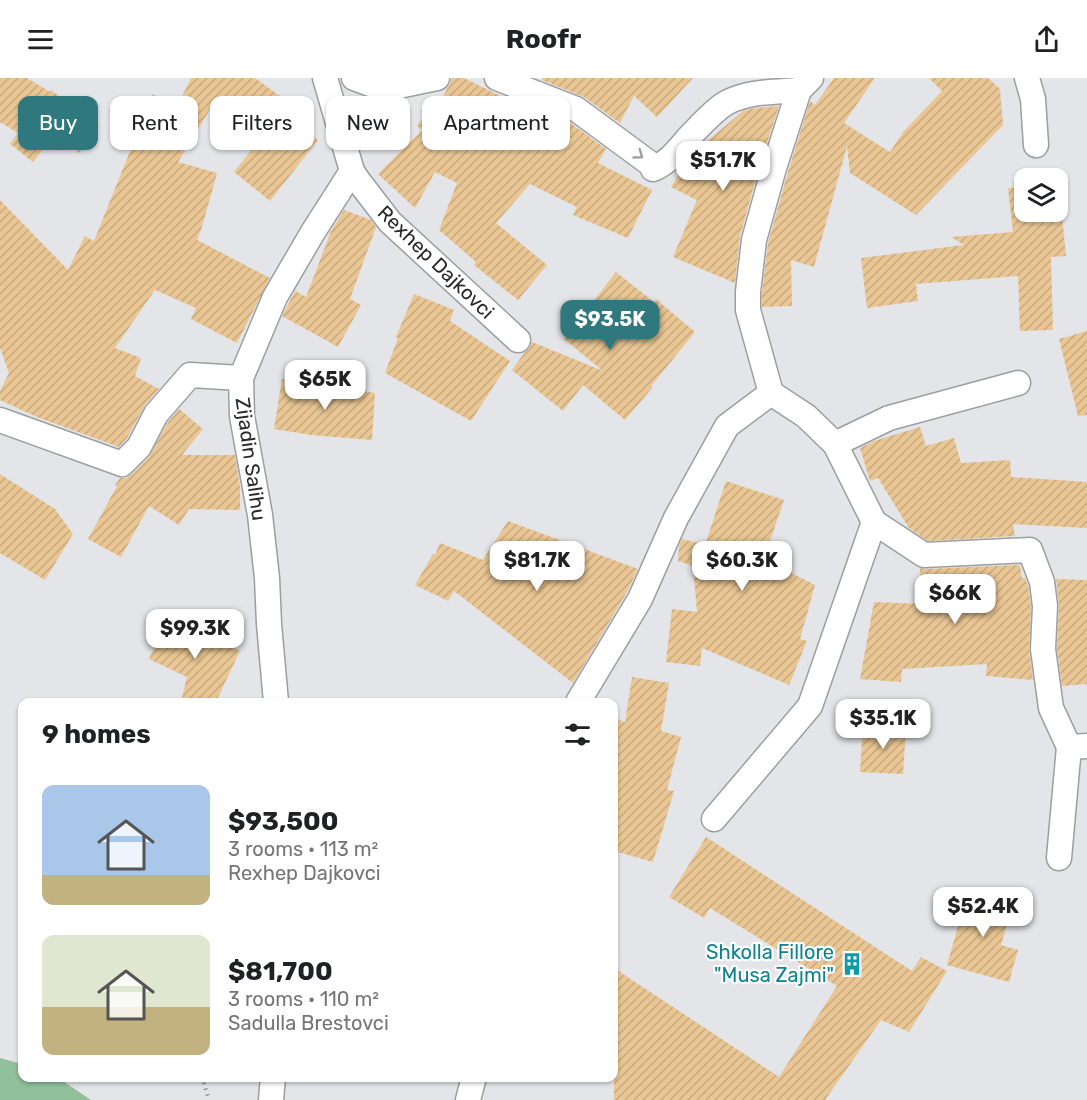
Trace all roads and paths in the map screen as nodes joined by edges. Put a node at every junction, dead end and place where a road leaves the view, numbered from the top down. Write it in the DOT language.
graph roads {
  1 [pos="325,78"];
  2 [pos="354,78"];
  3 [pos="437,78"];
  4 [pos="497,78"];
  5 [pos="1027,78"];
  6 [pos="805,84"];
  7 [pos="1036,145"];
  8 [pos="354,175"];
  9 [pos="518,340"];
  10 [pos="241,378"];
  11 [pos="1018,383"];
  12 [pos="771,393"];
  13 [pos="0,420"];
  14 [pos="835,444"];
  15 [pos="874,522"];
  16 [pos="276,698"];
  17 [pos="580,698"];
  18 [pos="1078,747"];
  19 [pos="714,819"];
  20 [pos="1059,858"];
  21 [pos="204,1082"];
  22 [pos="273,1082"];
  23 [pos="473,1082"];
  24 [pos="209,1100"];
  25 [pos="271,1100"];
  26 [pos="468,1100"];
  1 -- 8 [label="street, Rexhep Dajkovci"];
  2 -- 3 [label="street"];
  4 -- 6 [label="street, one-way"];
  5 -- 7 [label="street"];
  6 -- 12 [label="street"];
  8 -- 9 [label="street, Rexhep Dajkovci"];
  8 -- 10 [label="street, Zijadin Salihu"];
  10 -- 13 [label="street"];
  10 -- 16 [label="street, Zijadin Salihu"];
  11 -- 14 [label="street"];
  12 -- 14 [label="street"];
  12 -- 17 [label="street"];
  14 -- 15 [label="street"];
  15 -- 18 [label="street"];
  15 -- 19 [label="street"];
  18 -- 20 [label="street"];
  21 -- 24 [label="path"];
  22 -- 25 [label="street"];
  23 -- 26 [label="street"];
}
